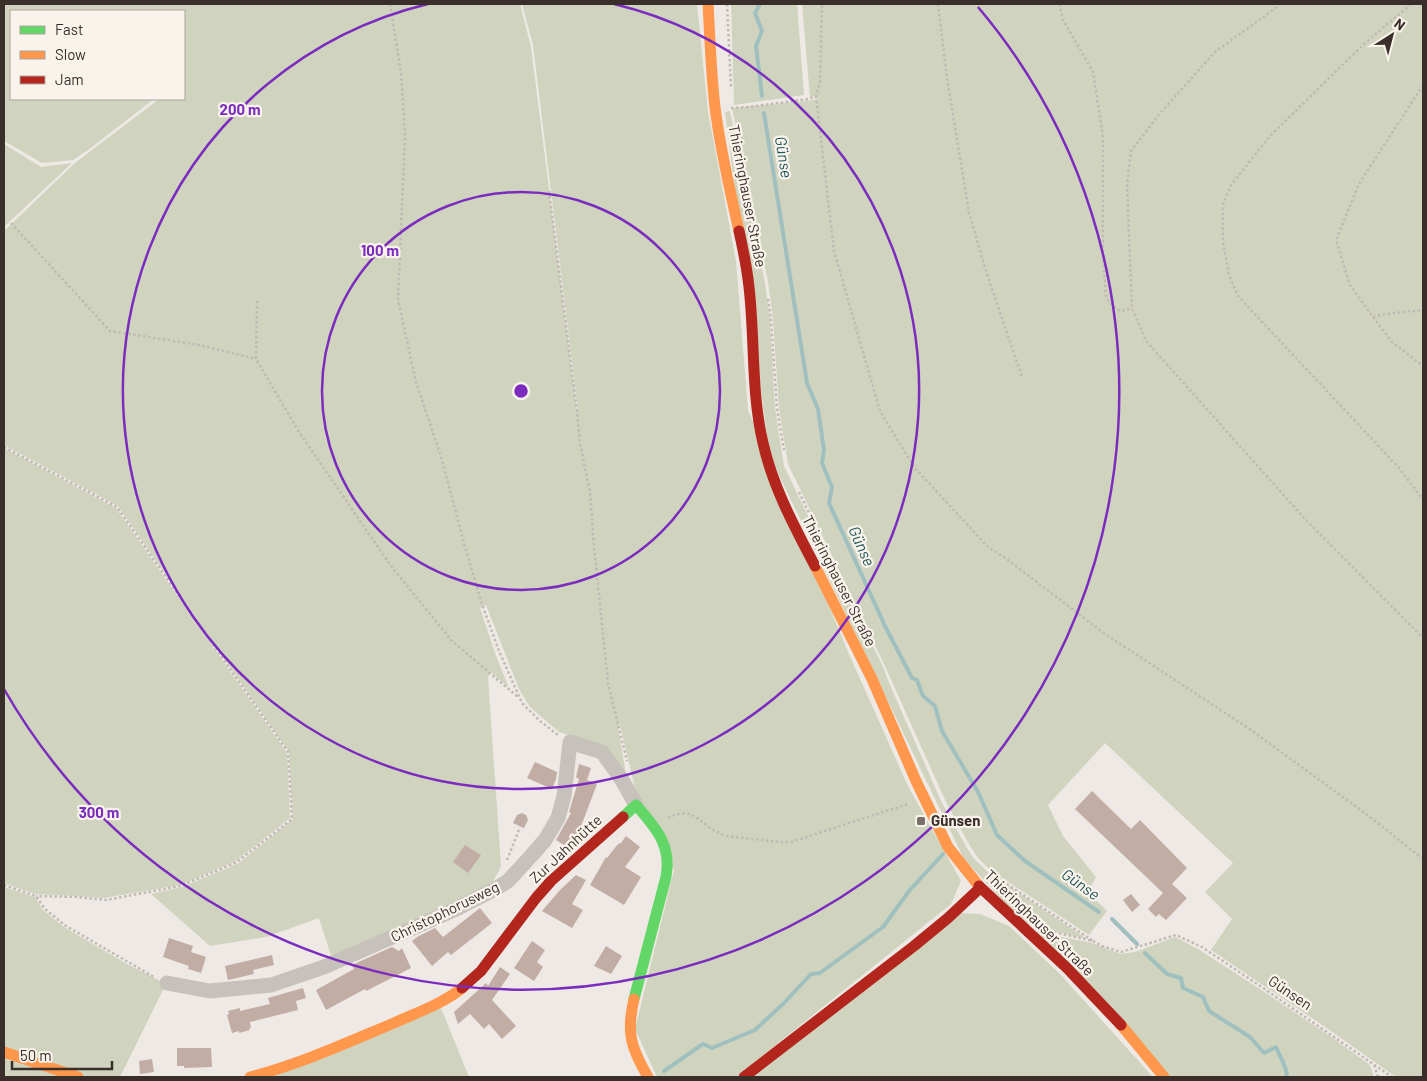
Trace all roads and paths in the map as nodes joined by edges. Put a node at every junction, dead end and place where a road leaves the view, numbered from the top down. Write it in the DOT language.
graph roads {
  1 [pos="390,4"];
  2 [pos="708,4"];
  3 [pos="727,4"];
  4 [pos="822,4"];
  5 [pos="938,4"];
  6 [pos="1059,4"];
  7 [pos="1281,4"];
  8 [pos="1411,4"];
  9 [pos="1423,85"];
  10 [pos="731,90"];
  11 [pos="816,96"];
  12 [pos="748,107"];
  13 [pos="732,108"];
  14 [pos="733,116"];
  15 [pos="549,191"];
  16 [pos="11,223"];
  17 [pos="767,291"];
  18 [pos="257,301"];
  19 [pos="1132,308"];
  20 [pos="1423,310"];
  21 [pos="1373,317"];
  22 [pos="256,359"];
  23 [pos="1423,366"];
  24 [pos="1022,377"];
  25 [pos="4,447"];
  26 [pos="785,457"];
  27 [pos="799,493"];
  28 [pos="1423,500"];
  29 [pos="820,536"];
  30 [pos="1423,638"];
  31 [pos="519,698"];
  32 [pos="570,742"];
  33 [pos="629,769"];
  34 [pos="923,797"];
  35 [pos="636,805"];
  36 [pos="654,825"];
  37 [pos="520,827"];
  38 [pos="1423,859"];
  39 [pos="989,872"];
  40 [pos="508,881"];
  41 [pos="4,885"];
  42 [pos="980,888"];
  43 [pos="36,896"];
  44 [pos="1047,930"];
  45 [pos="1093,942"];
  46 [pos="167,983"];
  47 [pos="4,1052"];
  48 [pos="1374,1065"];
  49 [pos="78,1077"];
  50 [pos="250,1077"];
  51 [pos="648,1077"];
  52 [pos="744,1077"];
  53 [pos="1164,1077"];
  54 [pos="1378,1077"];
  55 [pos="1392,1077"];
  1 -- 31 [label="path"];
  2 -- 34 [label="street, Thieringhauser Straße"];
  3 -- 10 [label="path"];
  4 -- 11 [label="path"];
  5 -- 24 [label="path"];
  6 -- 19 [label="path"];
  7 -- 19 [label="path"];
  8 -- 28 [label="path"];
  9 -- 21 [label="path"];
  11 -- 12 [label="path"];
  11 -- 38 [label="path"];
  13 -- 14 [label="path"];
  15 -- 33 [label="path"];
  16 -- 22 [label="path"];
  17 -- 26 [label="path"];
  18 -- 22 [label="path"];
  19 -- 30 [label="path"];
  20 -- 21 [label="path"];
  21 -- 23 [label="path"];
  22 -- 31 [label="path"];
  25 -- 43 [label="path"];
  27 -- 29 [label="path"];
  31 -- 32 [label="path"];
  32 -- 35 [label="street"];
  32 -- 40 [label="street, Christophorusweg"];
  34 -- 36 [label="path"];
  34 -- 42 [label="street, Thieringhauser Straße"];
  35 -- 36 [label="street"];
  35 -- 50 [label="street, Zur Jahnhütte"];
  36 -- 51 [label="street"];
  37 -- 40 [label="path"];
  39 -- 45 [label="path"];
  40 -- 46 [label="street, Christophorusweg"];
  41 -- 43 [label="path"];
  42 -- 52 [label="street"];
  42 -- 53 [label="street, Thieringhauser Straße"];
  43 -- 46 [label="path"];
  44 -- 45 [label="path, Günsen"];
  45 -- 48 [label="path, Günsen"];
  47 -- 49 [label="street"];
  48 -- 54 [label="path"];
  48 -- 55 [label="path, Günsen"];
}
